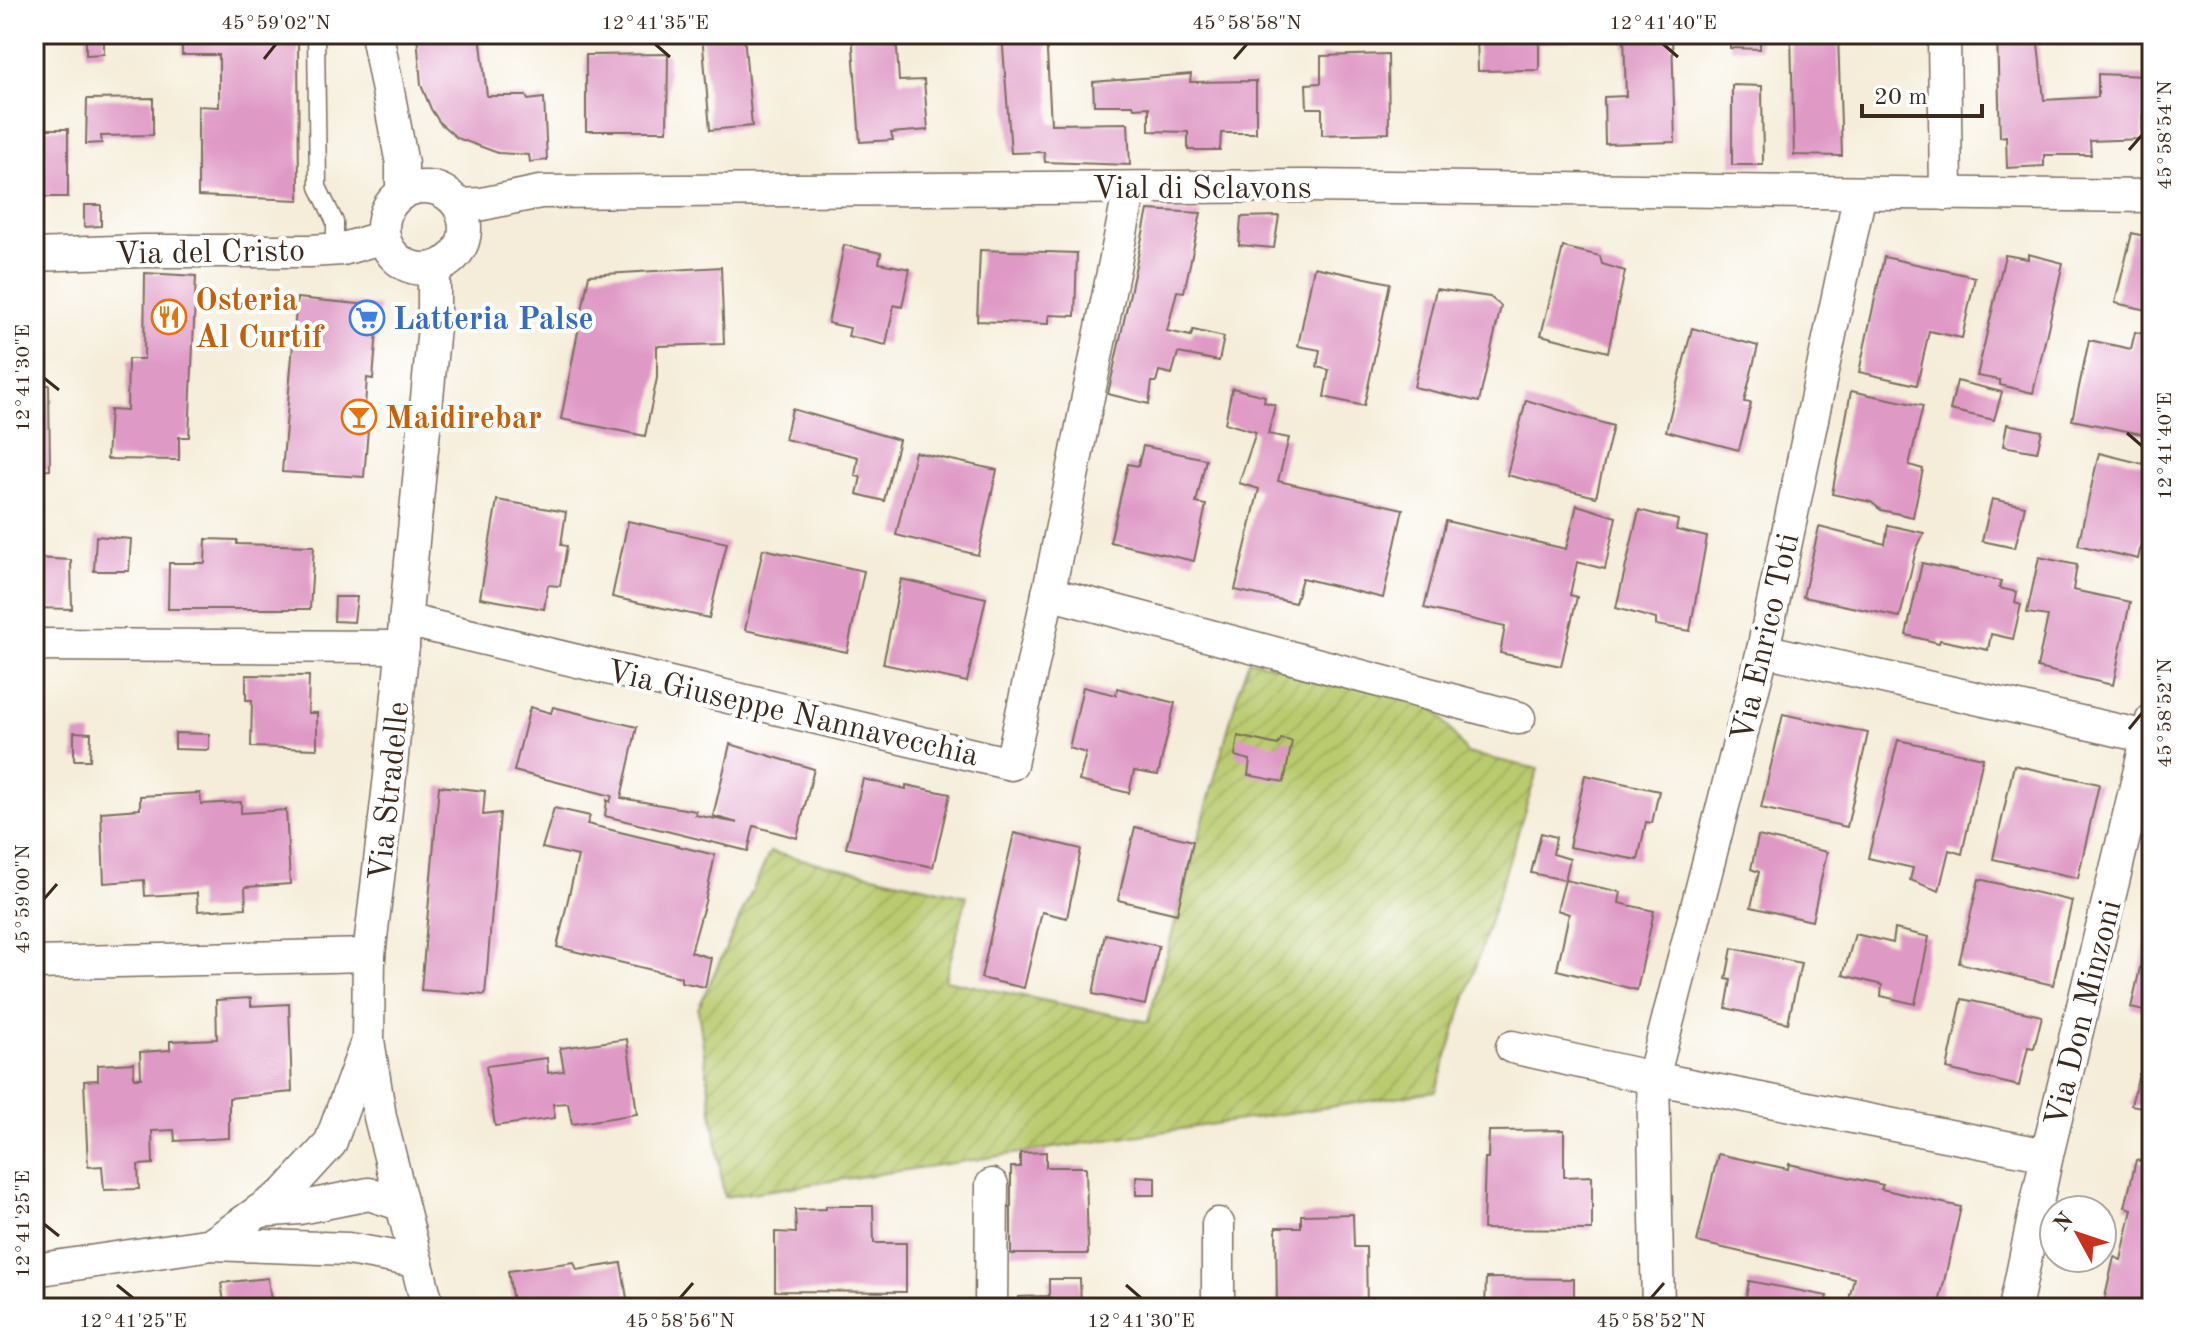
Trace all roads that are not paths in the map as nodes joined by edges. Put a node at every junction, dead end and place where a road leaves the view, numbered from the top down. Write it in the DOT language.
graph roads {
  1 [pos="316,34"];
  2 [pos="377,34"];
  3 [pos="1944,34"];
  4 [pos="1130,188"];
  5 [pos="402,193"];
  6 [pos="1860,193"];
  7 [pos="1946,194"];
  8 [pos="2152,196"];
  9 [pos="460,205"];
  10 [pos="384,237"];
  11 [pos="335,249"];
  12 [pos="34,255"];
  13 [pos="434,268"];
  14 [pos="1048,593"];
  15 [pos="404,634"];
  16 [pos="34,645"];
  17 [pos="1763,650"];
  18 [pos="1519,718"];
  19 [pos="2151,731"];
  20 [pos="369,955"];
  21 [pos="34,963"];
  22 [pos="368,1040"];
  23 [pos="1512,1047"];
  24 [pos="1653,1078"];
  25 [pos="2047,1155"];
  26 [pos="992,1185"];
  27 [pos="400,1204"];
  28 [pos="258,1211"];
  29 [pos="1218,1224"];
  30 [pos="212,1244"];
  31 [pos="416,1261"];
  32 [pos="34,1270"];
  33 [pos="428,1308"];
  34 [pos="991,1308"];
  35 [pos="1218,1308"];
  36 [pos="1658,1308"];
  37 [pos="2015,1308"];
  1 -- 11 [label="lane"];
  2 -- 5 [label="street"];
  3 -- 7 [label="street"];
  4 -- 6 [label="street, Vial di Sclavons"];
  4 -- 9 [label="street, Vial di Sclavons"];
  4 -- 14 [label="street, Via Giuseppe Nannavecchia"];
  5 -- 9 [label="street"];
  5 -- 10 [label="street"];
  6 -- 7 [label="street, Vial di Sclavons"];
  6 -- 17 [label="street, Via Enrico Toti"];
  7 -- 8 [label="street, Vial di Sclavons"];
  9 -- 13 [label="street"];
  10 -- 11 [label="street, Via del Cristo"];
  10 -- 13 [label="street"];
  11 -- 12 [label="street, Via del Cristo"];
  13 -- 15 [label="street, Via Stradelle"];
  14 -- 15 [label="street, Via Giuseppe Nannavecchia"];
  14 -- 18 [label="street"];
  15 -- 16 [label="street"];
  15 -- 20 [label="street, Via Stradelle"];
  17 -- 19 [label="street"];
  17 -- 24 [label="street, Via Enrico Toti"];
  19 -- 25 [label="street, Via Don Minzoni"];
  20 -- 21 [label="street"];
  20 -- 22 [label="street, Via Stradelle"];
  22 -- 27 [label="street, Via Stradelle"];
  22 -- 28 [label="street"];
  23 -- 24 [label="street"];
  24 -- 25 [label="street"];
  24 -- 36 [label="street, Via Enrico Toti"];
  25 -- 37 [label="street, Via Don Minzoni"];
  26 -- 34 [label="street"];
  27 -- 28 [label="street"];
  27 -- 31 [label="street, Via Stradelle"];
  28 -- 30 [label="street"];
  29 -- 35 [label="street"];
  30 -- 31 [label="street"];
  30 -- 32 [label="street"];
  31 -- 33 [label="street, Via Stradelle"];
}
